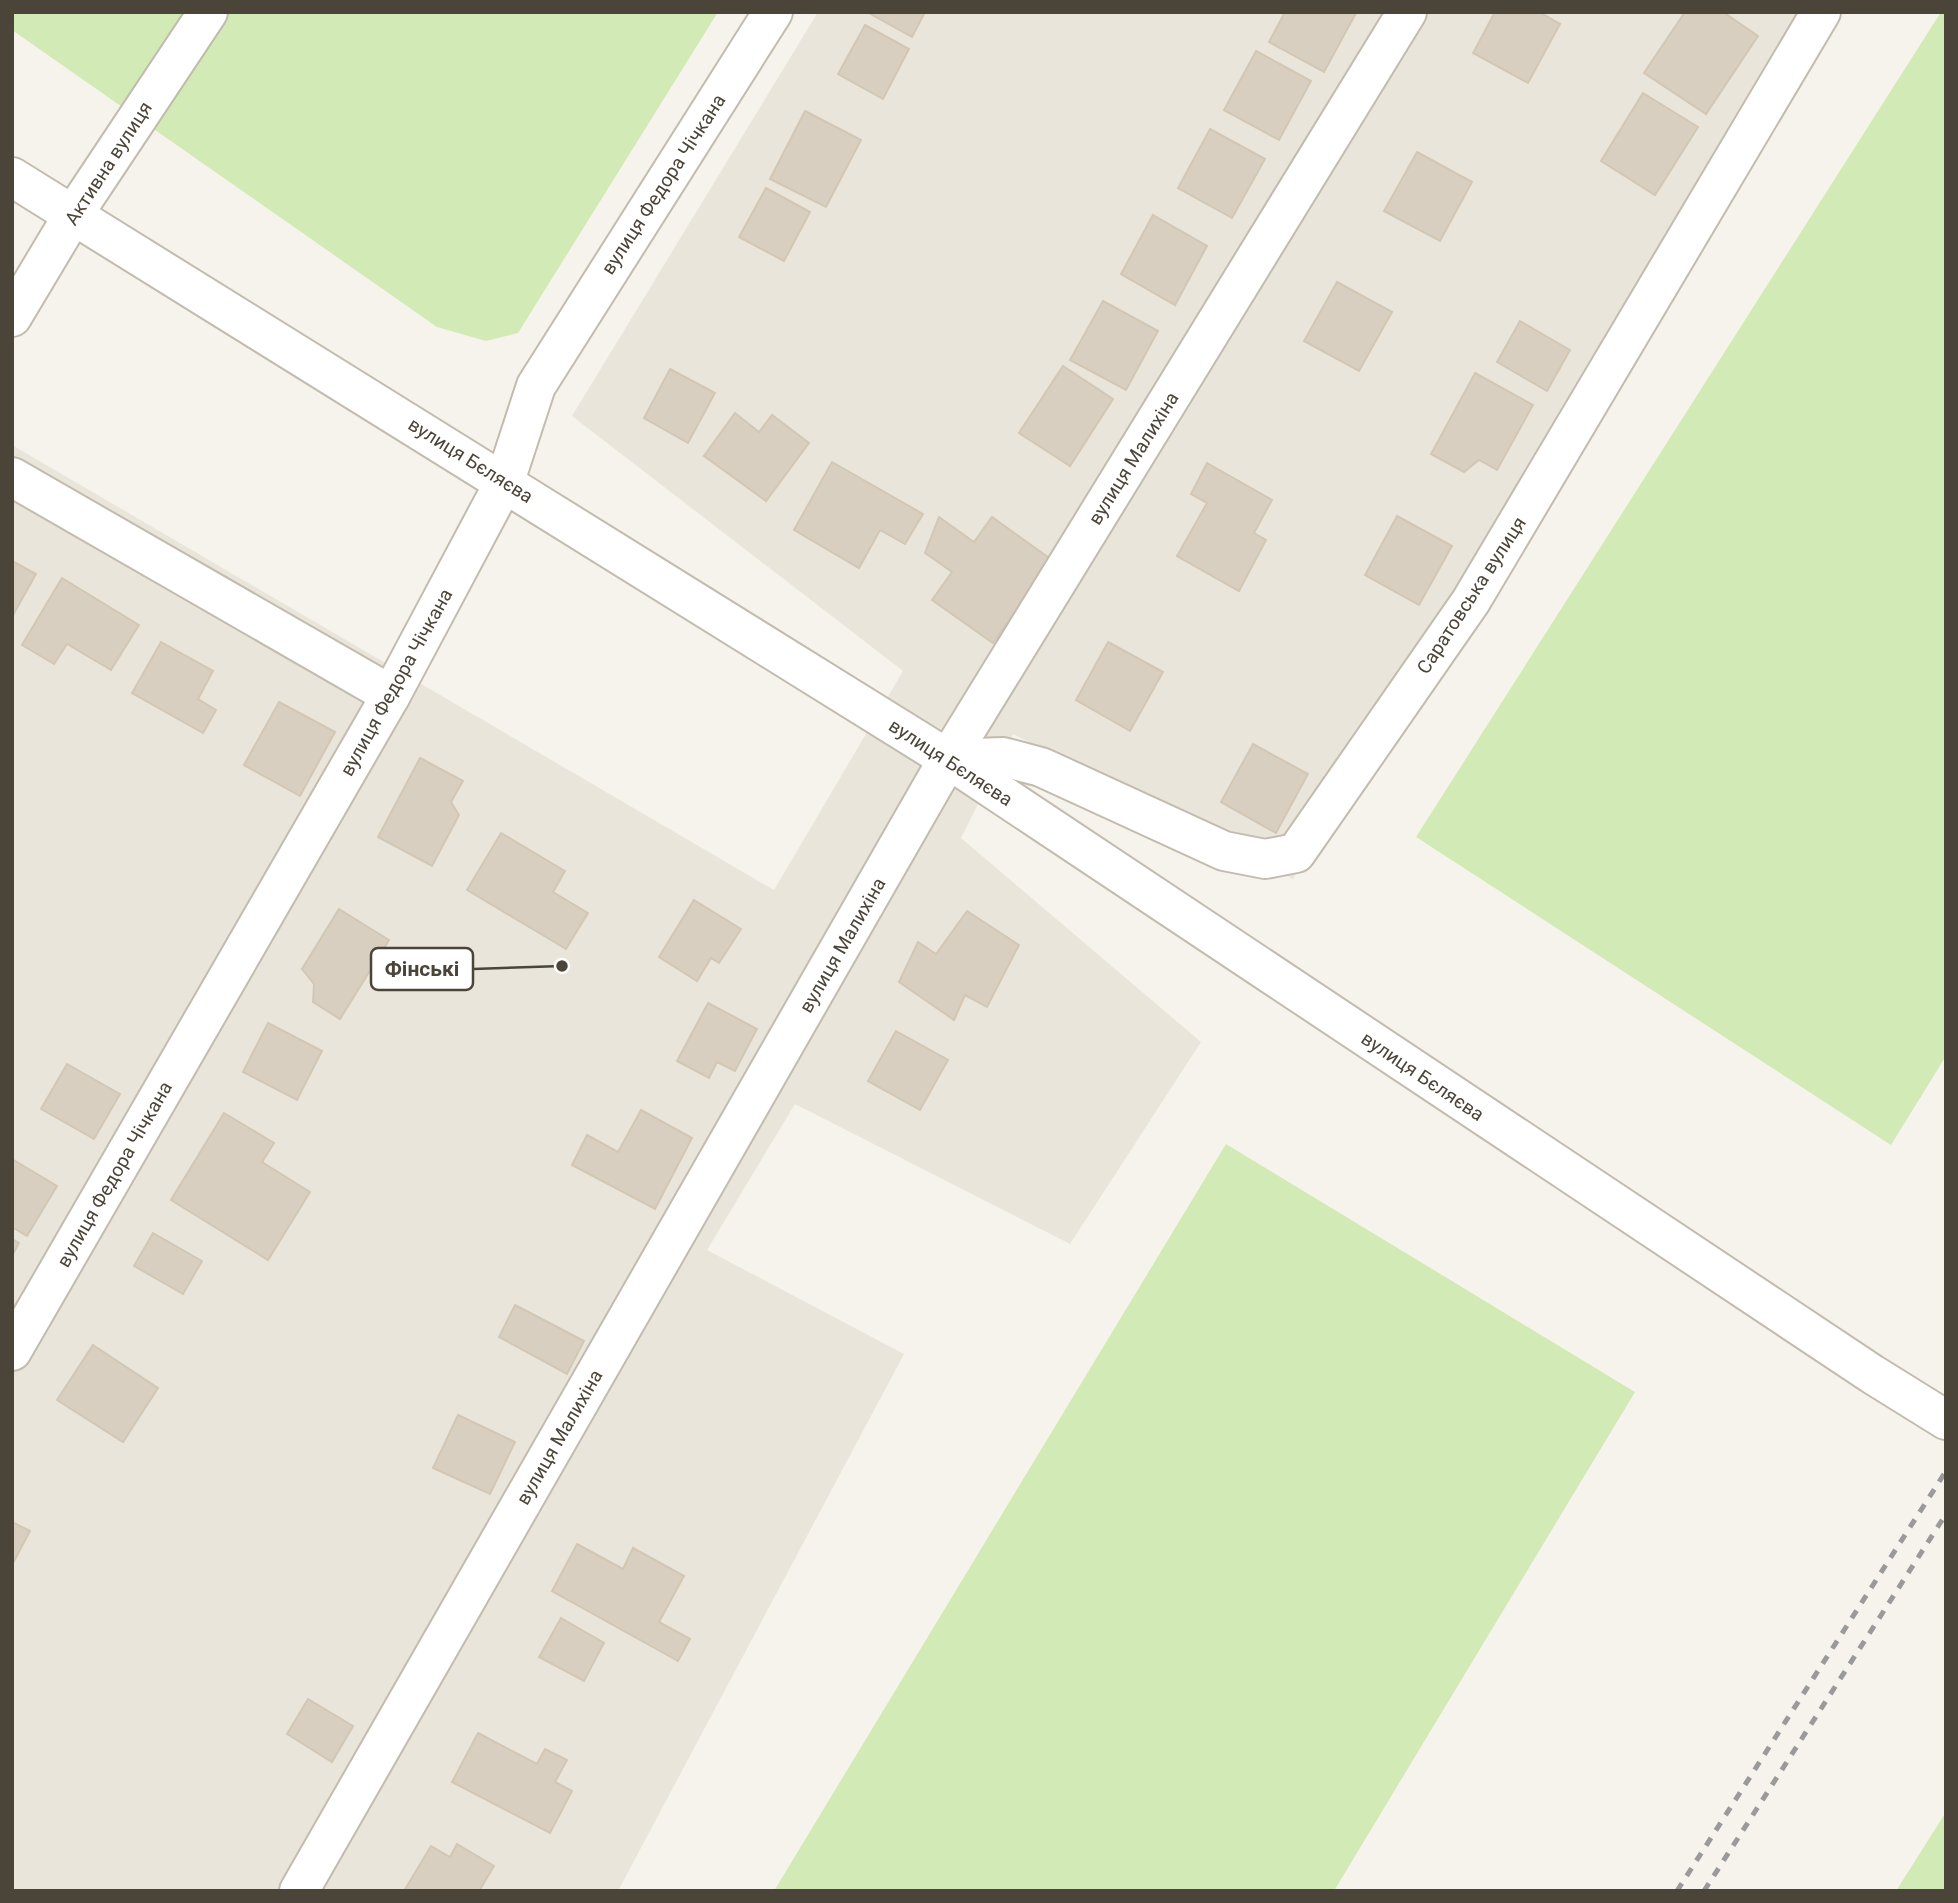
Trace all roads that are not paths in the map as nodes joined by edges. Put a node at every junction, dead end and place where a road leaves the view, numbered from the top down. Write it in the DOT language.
graph roads {
  1 [pos="208,12"];
  2 [pos="773,12"];
  3 [pos="1407,12"];
  4 [pos="1821,12"];
  5 [pos="12,177"];
  6 [pos="73,215"];
  7 [pos="12,317"];
  8 [pos="12,477"];
  9 [pos="505,481"];
  10 [pos="391,695"];
  11 [pos="948,759"];
  12 [pos="12,1351"];
  13 [pos="1946,1420"];
  14 [pos="299,1891"];
  1 -- 6 [label="street, Активна вулиця"];
  2 -- 9 [label="street, вулиця Федора Чічкана"];
  3 -- 11 [label="street, вулиця Малихіна"];
  4 -- 11 [label="street, Саратовська вулиця"];
  5 -- 6 [label="street, вулиця Бєляєва"];
  6 -- 7 [label="street, Активна вулиця"];
  6 -- 9 [label="street, вулиця Бєляєва"];
  8 -- 10 [label="street"];
  9 -- 10 [label="street, вулиця Федора Чічкана"];
  9 -- 11 [label="street, вулиця Бєляєва"];
  10 -- 12 [label="street, вулиця Федора Чічкана"];
  11 -- 13 [label="street, вулиця Бєляєва"];
  11 -- 14 [label="street, вулиця Малихіна"];
}
